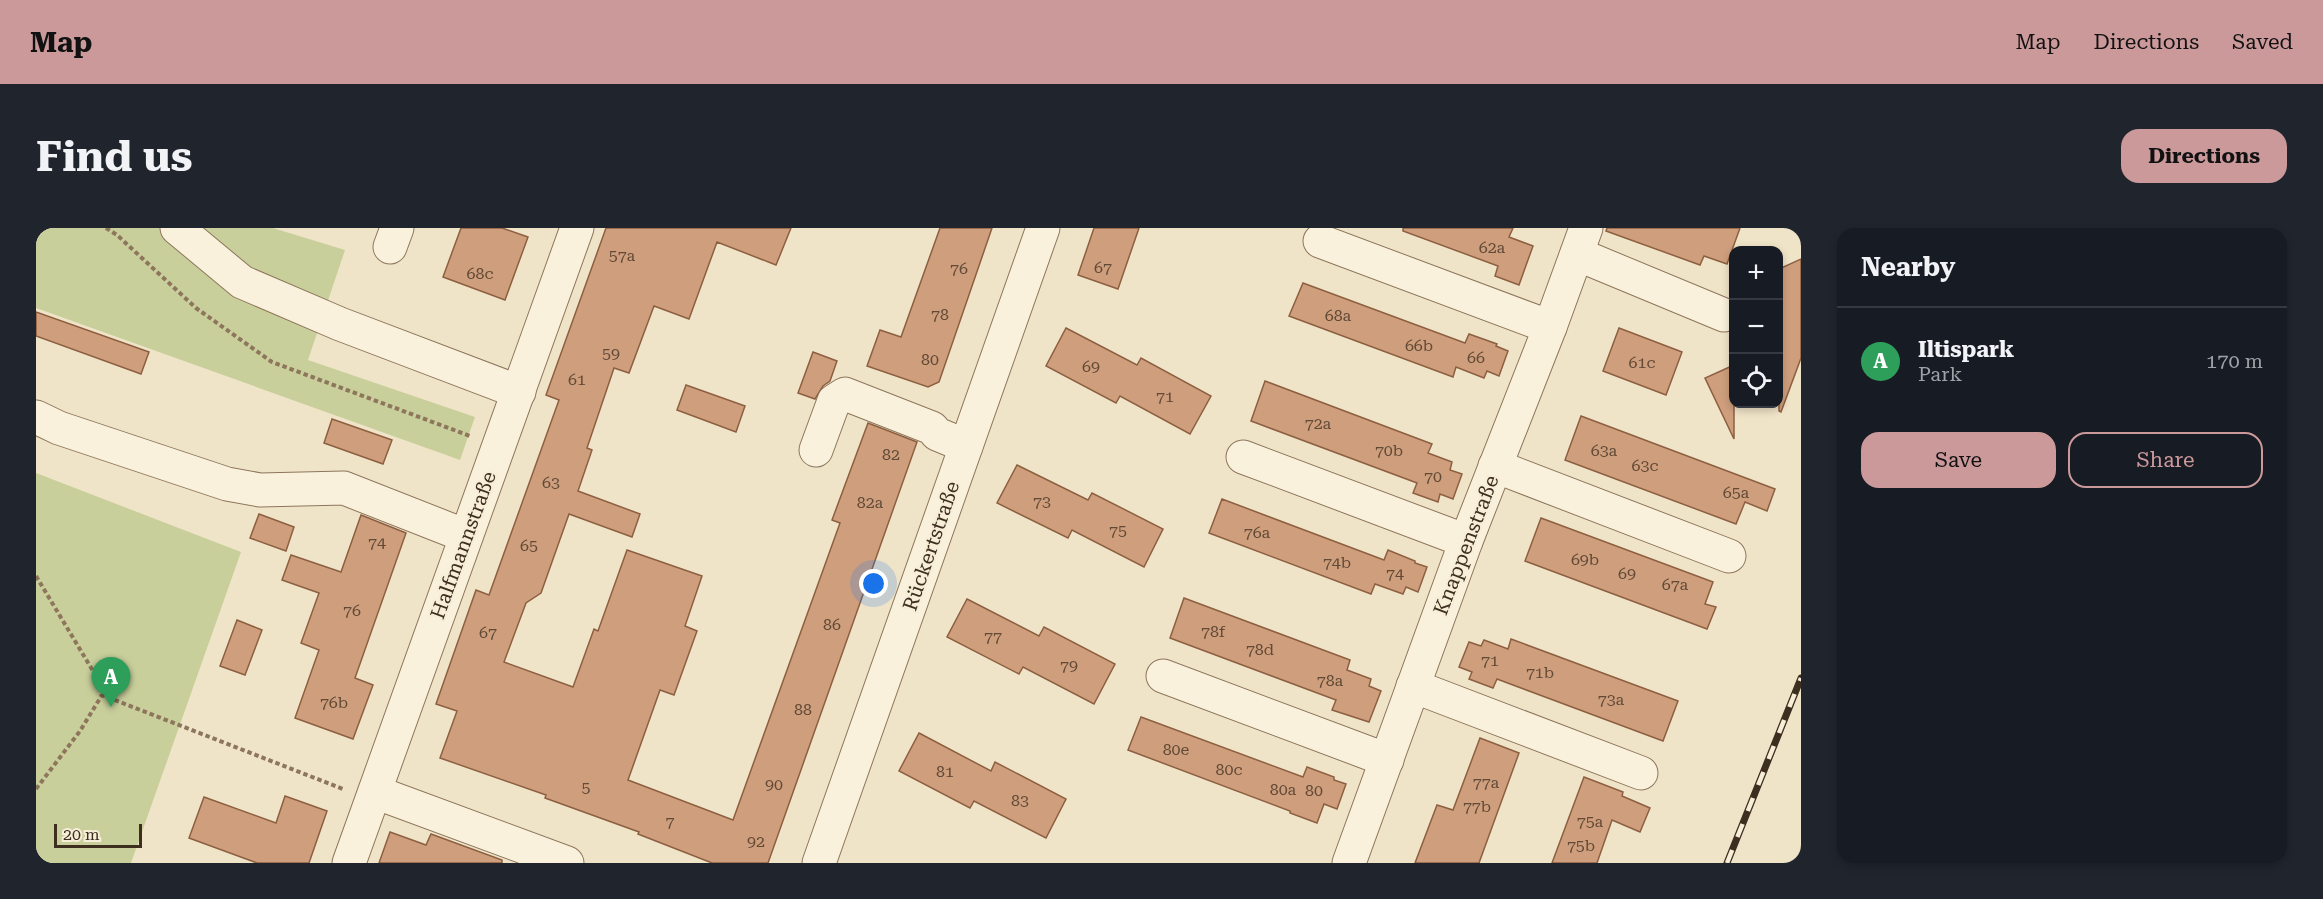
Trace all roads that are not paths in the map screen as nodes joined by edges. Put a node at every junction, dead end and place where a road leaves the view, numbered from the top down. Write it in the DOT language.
graph roads {
  1 [pos="177,228"];
  2 [pos="577,228"];
  3 [pos="1043,228"];
  4 [pos="1320,241"];
  5 [pos="1582,241"];
  6 [pos="1724,315"];
  7 [pos="1550,327"];
  8 [pos="519,392"];
  9 [pos="36,417"];
  10 [pos="966,446"];
  11 [pos="816,450"];
  12 [pos="1243,457"];
  13 [pos="1495,466"];
  14 [pos="466,536"];
  15 [pos="1466,540"];
  16 [pos="1729,556"];
  17 [pos="1163,676"];
  18 [pos="1413,686"];
  19 [pos="1387,760"];
  20 [pos="1641,773"];
  21 [pos="375,792"];
  22 [pos="349,863"];
  23 [pos="567,863"];
  24 [pos="819,863"];
  25 [pos="1349,863"];
  1 -- 8 [label="street"];
  2 -- 8 [label="street, Halfmannstraße"];
  3 -- 10 [label="street, Rückertstraße"];
  4 -- 7 [label="street"];
  5 -- 6 [label="street"];
  5 -- 7 [label="street, Knappenstraße"];
  7 -- 13 [label="street, Knappenstraße"];
  8 -- 14 [label="street, Halfmannstraße"];
  9 -- 14 [label="street"];
  10 -- 11 [label="street"];
  10 -- 24 [label="street, Rückertstraße"];
  12 -- 15 [label="street"];
  13 -- 15 [label="street, Knappenstraße"];
  13 -- 16 [label="street"];
  14 -- 21 [label="street, Halfmannstraße"];
  15 -- 18 [label="street, Knappenstraße"];
  17 -- 19 [label="street"];
  18 -- 19 [label="street, Knappenstraße"];
  18 -- 20 [label="street"];
  19 -- 25 [label="street, Knappenstraße"];
  21 -- 22 [label="street, Halfmannstraße"];
  21 -- 23 [label="street"];
}
